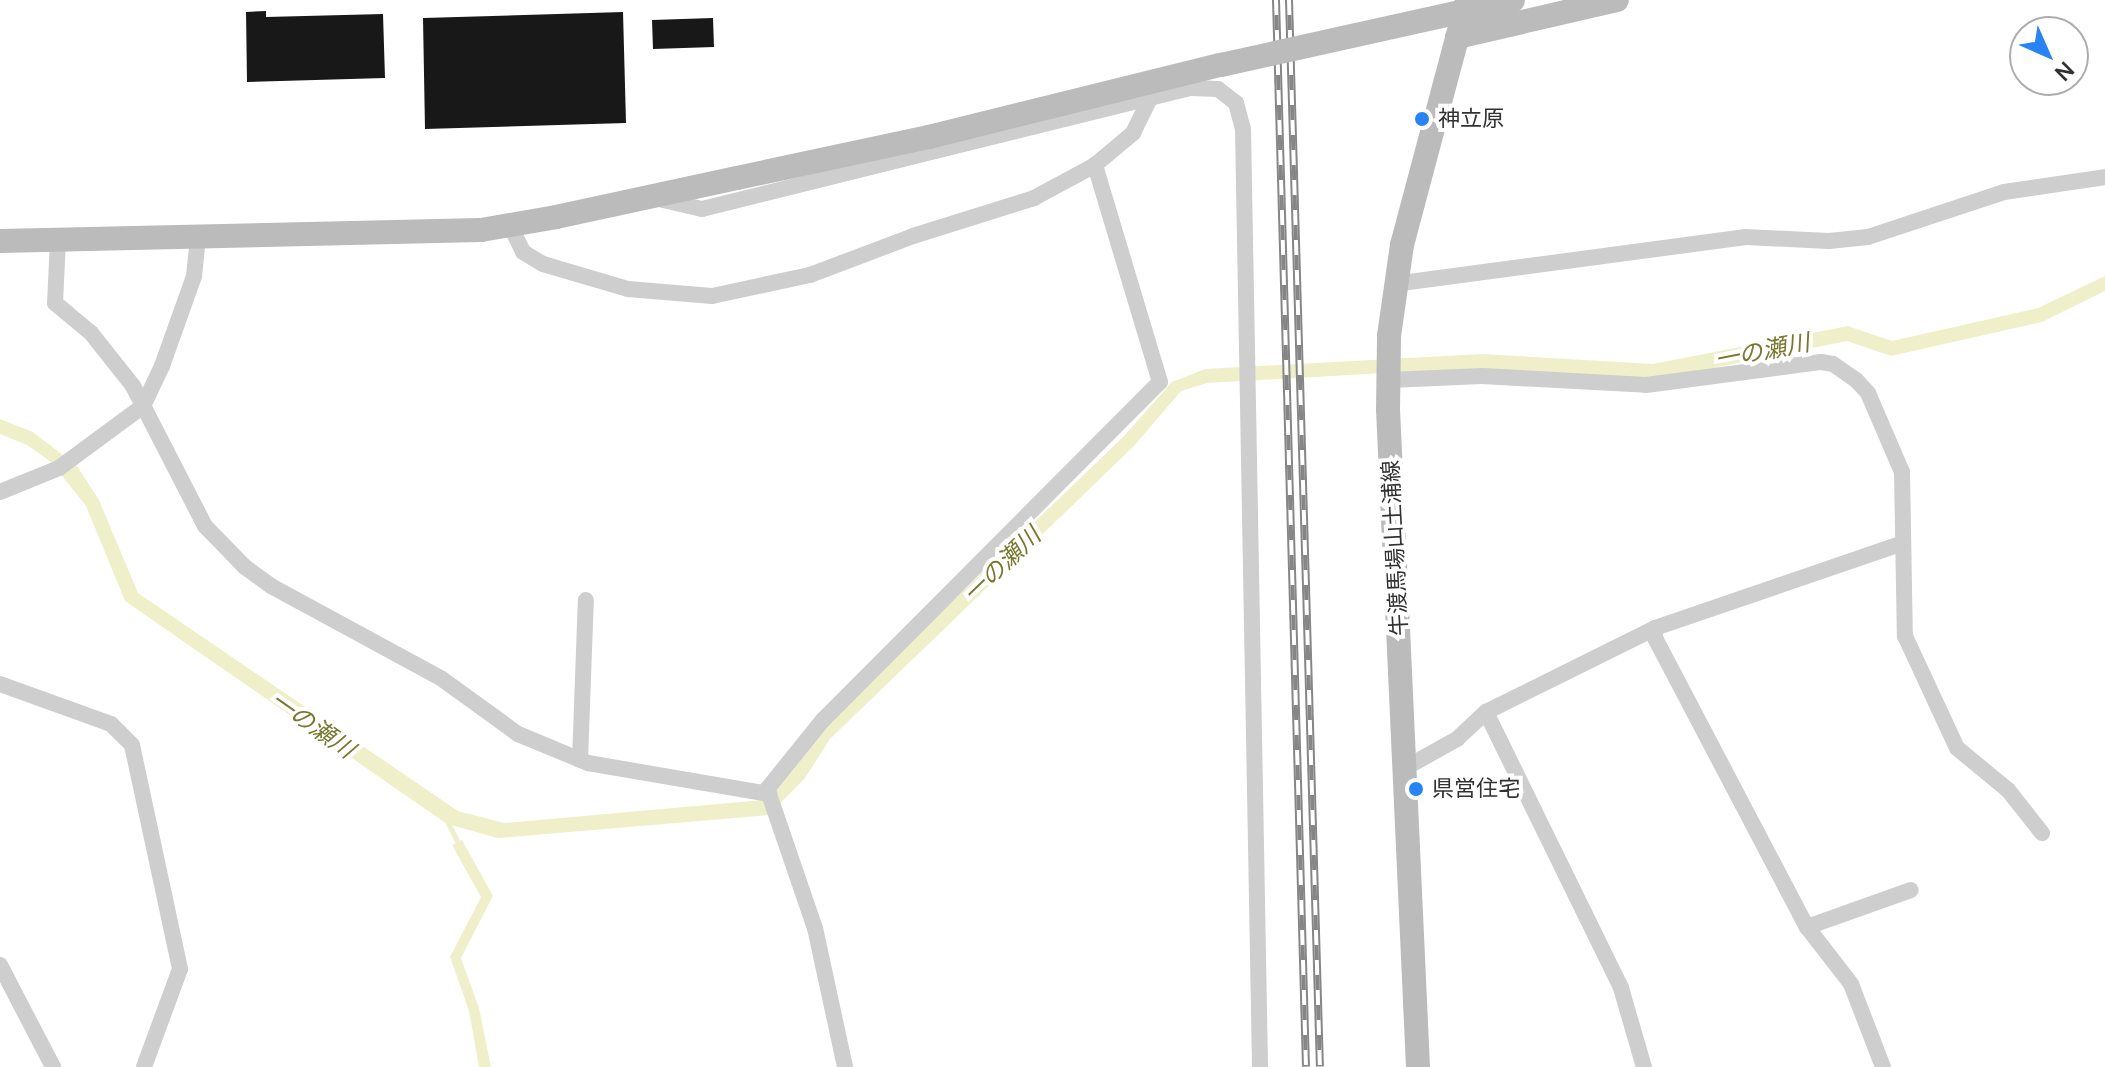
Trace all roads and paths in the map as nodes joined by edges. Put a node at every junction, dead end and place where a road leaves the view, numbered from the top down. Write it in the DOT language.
graph roads {
  1 [pos="1467,0"];
  2 [pos="1513,0"];
  3 [pos="1617,0"];
  4 [pos="1457,37"];
  5 [pos="1150,98"];
  6 [pos="1095,165"];
  7 [pos="2105,177"];
  8 [pos="647,196"];
  9 [pos="510,225"];
  10 [pos="198,237"];
  11 [pos="58,240"];
  12 [pos="0,241"];
  13 [pos="1394,284"];
  14 [pos="1389,380"];
  15 [pos="143,406"];
  16 [pos="0,492"];
  17 [pos="1903,543"];
  18 [pos="586,600"];
  19 [pos="1655,628"];
  20 [pos="0,684"];
  21 [pos="1486,712"];
  22 [pos="580,760"];
  23 [pos="1405,768"];
  24 [pos="764,793"];
  25 [pos="2042,833"];
  26 [pos="1911,890"];
  27 [pos="1807,927"];
  28 [pos="0,965"];
  29 [pos="53,1067"];
  30 [pos="144,1067"];
  31 [pos="845,1067"];
  32 [pos="1260,1067"];
  33 [pos="1418,1067"];
  34 [pos="1644,1067"];
  35 [pos="1883,1067"];
  1 -- 4 [label="street, 牛渡馬場山土浦線"];
  2 -- 8 [label="street, bridge"];
  3 -- 4 [label="street"];
  4 -- 13 [label="street, 牛渡馬場山土浦線"];
  5 -- 6 [label="street"];
  5 -- 8 [label="street"];
  5 -- 32 [label="street"];
  6 -- 9 [label="street"];
  6 -- 24 [label="street"];
  7 -- 13 [label="street"];
  8 -- 9 [label="street"];
  9 -- 10 [label="street"];
  10 -- 11 [label="street"];
  10 -- 15 [label="street"];
  11 -- 12 [label="street"];
  11 -- 15 [label="street"];
  13 -- 14 [label="street, 牛渡馬場山土浦線"];
  14 -- 17 [label="street"];
  14 -- 23 [label="street, 牛渡馬場山土浦線"];
  15 -- 16 [label="street"];
  15 -- 22 [label="street"];
  17 -- 19 [label="street"];
  17 -- 25 [label="street"];
  18 -- 22 [label="street"];
  19 -- 21 [label="street"];
  19 -- 27 [label="street"];
  20 -- 30 [label="street"];
  21 -- 23 [label="street"];
  21 -- 34 [label="street"];
  22 -- 24 [label="street"];
  23 -- 33 [label="street, 牛渡馬場山土浦線"];
  24 -- 31 [label="street"];
  26 -- 27 [label="street"];
  27 -- 35 [label="street"];
  28 -- 29 [label="street"];
}
